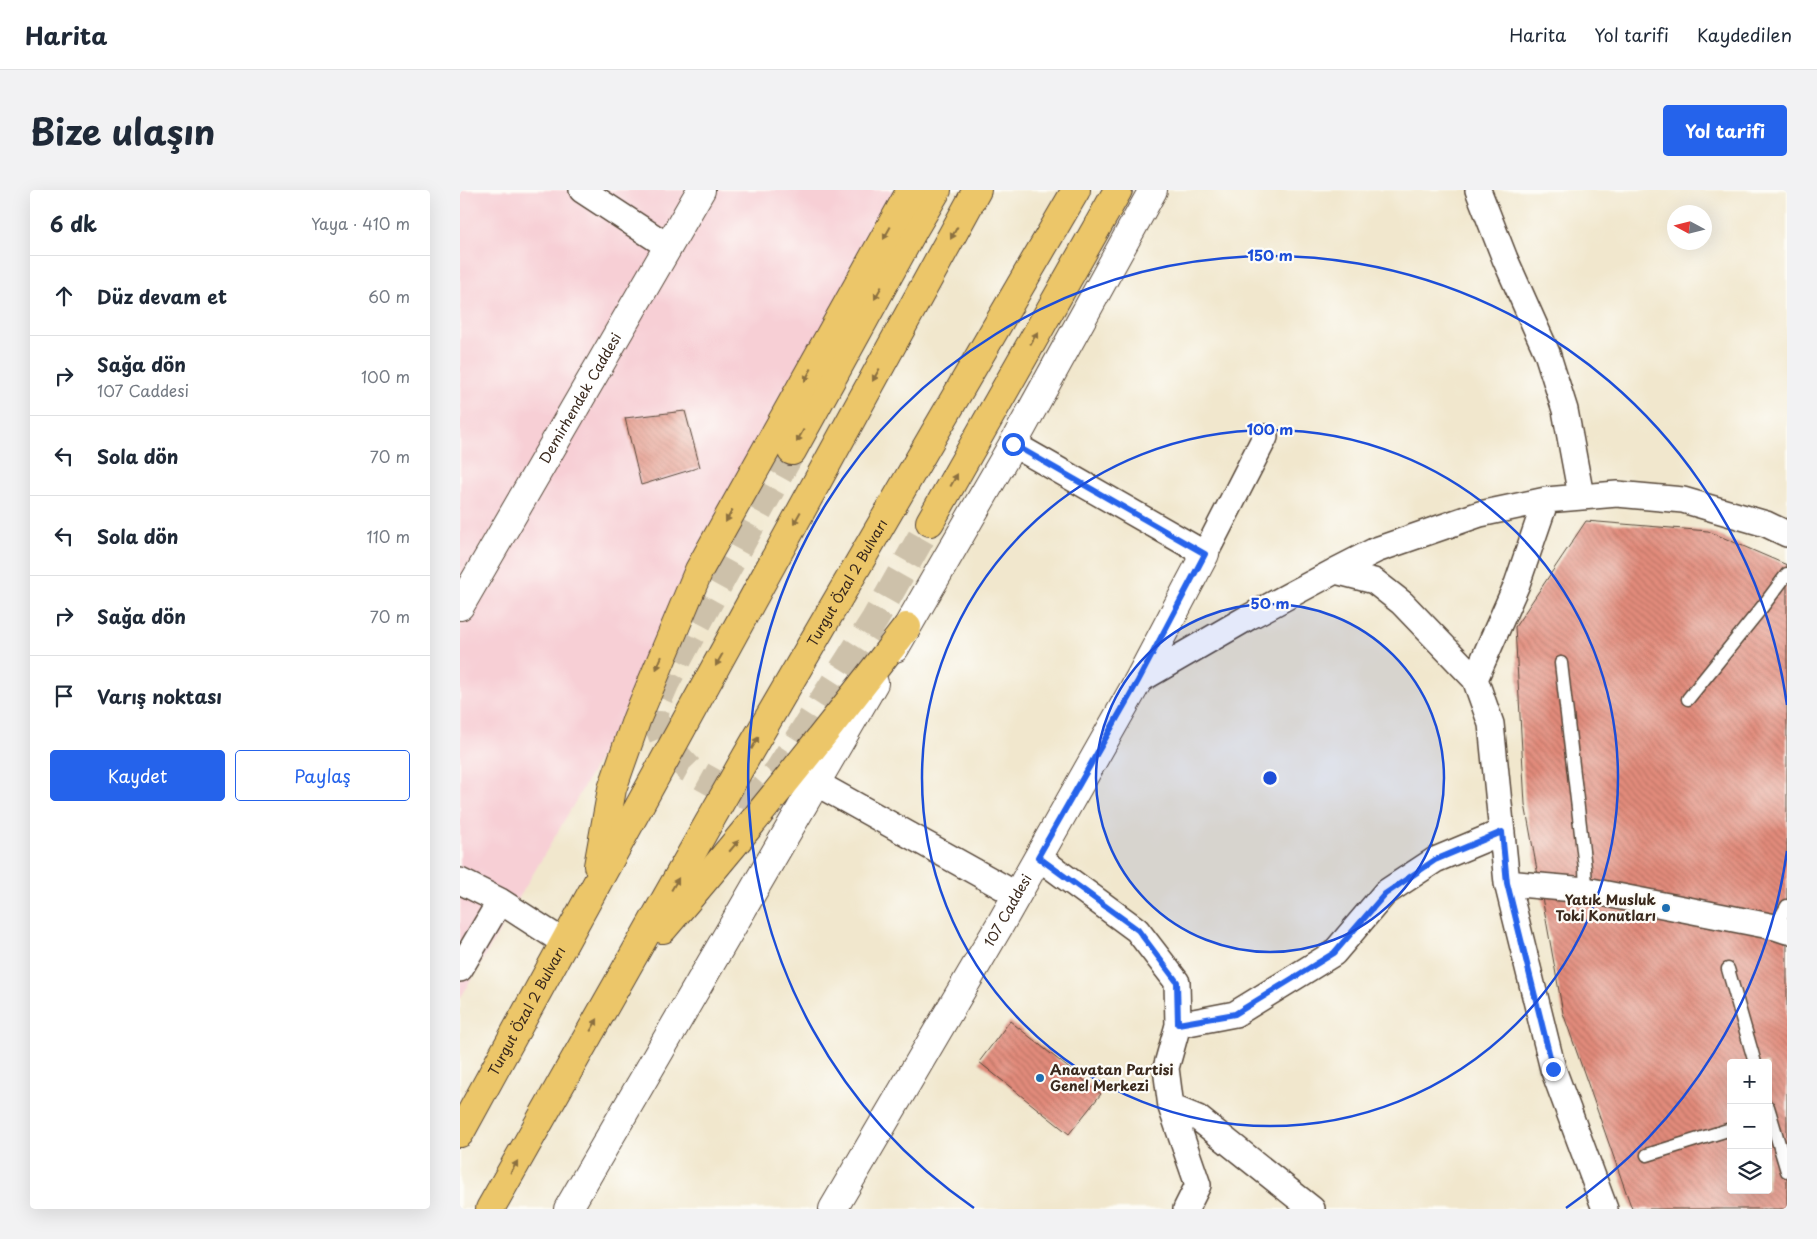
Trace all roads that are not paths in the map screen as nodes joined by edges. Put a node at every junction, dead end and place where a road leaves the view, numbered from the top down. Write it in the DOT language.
graph roads {
  1 [pos="582,190"];
  2 [pos="701,190"];
  3 [pos="911,190"];
  4 [pos="937,190"];
  5 [pos="977,190"];
  6 [pos="1076,190"];
  7 [pos="1118,190"];
  8 [pos="1153,190"];
  9 [pos="1478,190"];
  10 [pos="669,247"];
  11 [pos="1265,437"];
  12 [pos="1013,444"];
  13 [pos="792,451"];
  14 [pos="1581,496"];
  15 [pos="1546,500"];
  16 [pos="930,522"];
  17 [pos="1787,534"];
  18 [pos="1205,554"];
  19 [pos="1335,571"];
  20 [pos="1787,574"];
  21 [pos="460,606"];
  22 [pos="907,627"];
  23 [pos="1561,663"];
  24 [pos="1475,679"];
  25 [pos="1138,681"];
  26 [pos="1688,699"];
  27 [pos="816,783"];
  28 [pos="1502,832"];
  29 [pos="1038,857"];
  30 [pos="460,881"];
  31 [pos="1507,883"];
  32 [pos="594,889"];
  33 [pos="1586,890"];
  34 [pos="1017,895"];
  35 [pos="500,902"];
  36 [pos="1787,906"];
  37 [pos="1781,929"];
  38 [pos="565,943"];
  39 [pos="460,969"];
  40 [pos="1728,969"];
  41 [pos="622,976"];
  42 [pos="1178,1024"];
  43 [pos="1754,1059"];
  44 [pos="1171,1107"];
  45 [pos="1772,1124"];
  46 [pos="1727,1130"];
  47 [pos="460,1133"];
  48 [pos="1647,1155"];
  49 [pos="1787,1171"];
  50 [pos="1602,1207"];
  51 [pos="490,1209"];
  52 [pos="568,1209"];
  53 [pos="833,1209"];
  54 [pos="1186,1209"];
  55 [pos="1312,1209"];
  1 -- 10 [label="street"];
  2 -- 10 [label="street, Demirhendek Caddesi"];
  3 -- 32 [label="highway, Turgut Özal 2 Bulvarı, one-way"];
  4 -- 13 [label="highway, one-way"];
  5 -- 32 [label="highway, Turgut Özal 2 Bulvarı, one-way"];
  41 -- 6 [label="highway, Turgut Özal 2 Bulvarı, one-way"];
  16 -- 7 [label="highway, one-way"];
  8 -- 12 [label="street"];
  9 -- 14 [label="street"];
  10 -- 21 [label="street, Demirhendek Caddesi"];
  11 -- 18 [label="street"];
  12 -- 18 [label="street"];
  12 -- 22 [label="street"];
  14 -- 15 [label="street"];
  14 -- 17 [label="street"];
  15 -- 19 [label="street"];
  15 -- 24 [label="street"];
  18 -- 25 [label="street, 107 Caddesi"];
  19 -- 24 [label="street"];
  19 -- 25 [label="street"];
  20 -- 26 [label="lane"];
  22 -- 27 [label="street"];
  41 -- 22 [label="highway, Turgut Özal 2 Bulvarı, one-way"];
  23 -- 33 [label="lane"];
  24 -- 28 [label="street"];
  25 -- 29 [label="street, 107 Caddesi"];
  27 -- 34 [label="street"];
  27 -- 52 [label="street"];
  28 -- 31 [label="street"];
  28 -- 42 [label="street"];
  29 -- 34 [label="street, 107 Caddesi"];
  29 -- 42 [label="street"];
  30 -- 35 [label="street"];
  31 -- 33 [label="street"];
  31 -- 50 [label="street"];
  32 -- 38 [label="highway, Turgut Özal 2 Bulvarı"];
  33 -- 37 [label="street"];
  34 -- 53 [label="street, 107 Caddesi"];
  35 -- 38 [label="street"];
  35 -- 39 [label="street"];
  36 -- 37 [label="lane"];
  38 -- 47 [label="highway, Turgut Özal 2 Bulvarı"];
  40 -- 43 [label="lane"];
  51 -- 41 [label="highway, Turgut Özal 2 Bulvarı, one-way"];
  42 -- 44 [label="street"];
  44 -- 54 [label="street"];
  44 -- 55 [label="street"];
  45 -- 49 [label="lane"];
  46 -- 48 [label="lane"];
}
